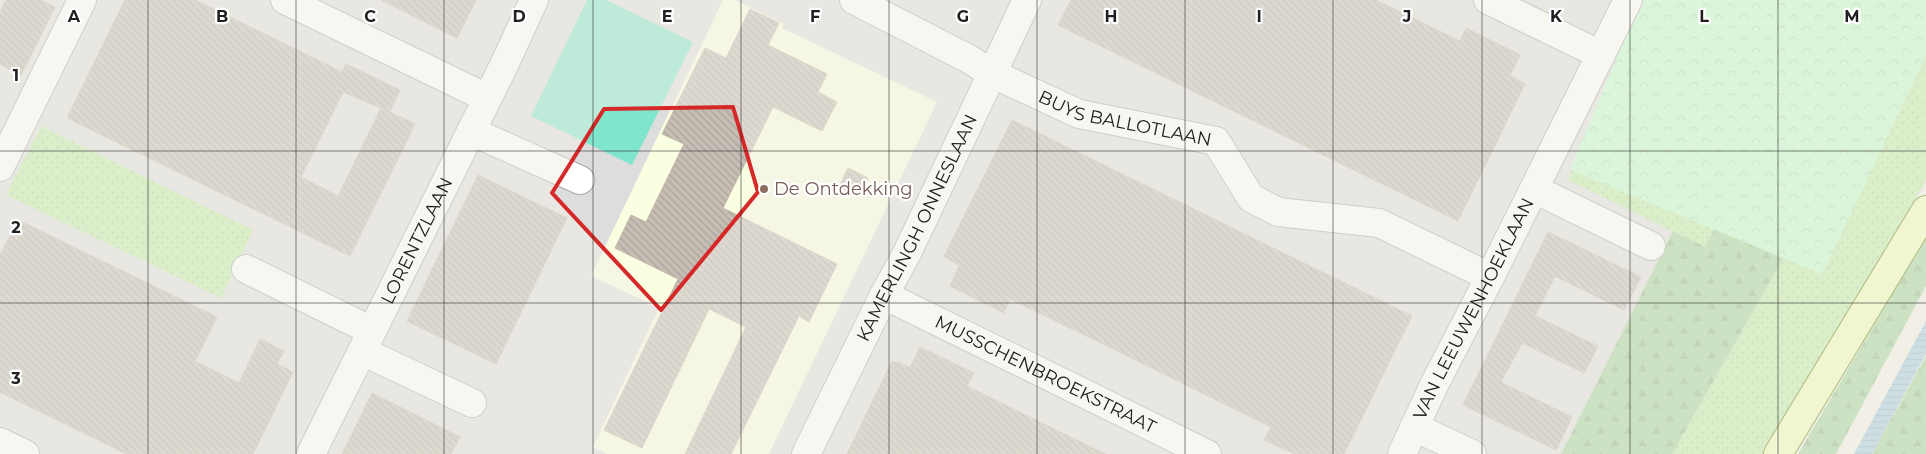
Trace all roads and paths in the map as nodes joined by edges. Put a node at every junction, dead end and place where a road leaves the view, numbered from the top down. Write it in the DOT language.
graph roads {
  1 [pos="82,0"];
  2 [pos="286,0"];
  3 [pos="534,0"];
  4 [pos="854,0"];
  5 [pos="1027,0"];
  6 [pos="1488,0"];
  7 [pos="1628,0"];
  8 [pos="1601,55"];
  9 [pos="991,73"];
  10 [pos="487,98"];
  11 [pos="471,131"];
  12 [pos="6,138"];
  13 [pos="0,167"];
  14 [pos="580,180"];
  15 [pos="1534,189"];
  16 [pos="1926,210"];
  17 [pos="1651,246"];
  18 [pos="246,269"];
  19 [pos="1490,277"];
  20 [pos="884,295"];
  21 [pos="367,341"];
  22 [pos="472,403"];
  23 [pos="1414,427"];
  24 [pos="0,442"];
  25 [pos="25,454"];
  26 [pos="311,454"];
  27 [pos="806,454"];
  28 [pos="1207,454"];
  29 [pos="1402,454"];
  30 [pos="1472,454"];
  31 [pos="1778,454"];
  1 -- 12 [label="street"];
  2 -- 10 [label="street"];
  3 -- 10 [label="street, LORENTZLAAN"];
  4 -- 9 [label="street, BUYS BALLOTLAAN"];
  5 -- 9 [label="street, KAMERLINGH ONNESLAAN"];
  6 -- 8 [label="street"];
  7 -- 8 [label="street, VAN LEEUWENHOEKLAAN"];
  8 -- 15 [label="street, VAN LEEUWENHOEKLAAN"];
  9 -- 19 [label="street, BUYS BALLOTLAAN"];
  9 -- 20 [label="street, KAMERLINGH ONNESLAAN"];
  10 -- 11 [label="street, LORENTZLAAN"];
  11 -- 14 [label="street"];
  11 -- 21 [label="street, LORENTZLAAN"];
  12 -- 13 [label="street"];
  15 -- 17 [label="street, VAN LEEUWENHOEKLAAN"];
  15 -- 19 [label="street, VAN LEEUWENHOEKLAAN"];
  16 -- 31 [label="main road"];
  18 -- 21 [label="street"];
  19 -- 23 [label="street, VAN LEEUWENHOEKLAAN"];
  20 -- 27 [label="street, KAMERLINGH ONNESLAAN"];
  20 -- 28 [label="street, MUSSCHENBROEKSTRAAT"];
  21 -- 22 [label="street"];
  21 -- 26 [label="street, LORENTZLAAN"];
  23 -- 29 [label="street, VAN LEEUWENHOEKLAAN"];
  23 -- 30 [label="street, VAN LEEUWENHOEKLAAN"];
  24 -- 25 [label="street"];
}
